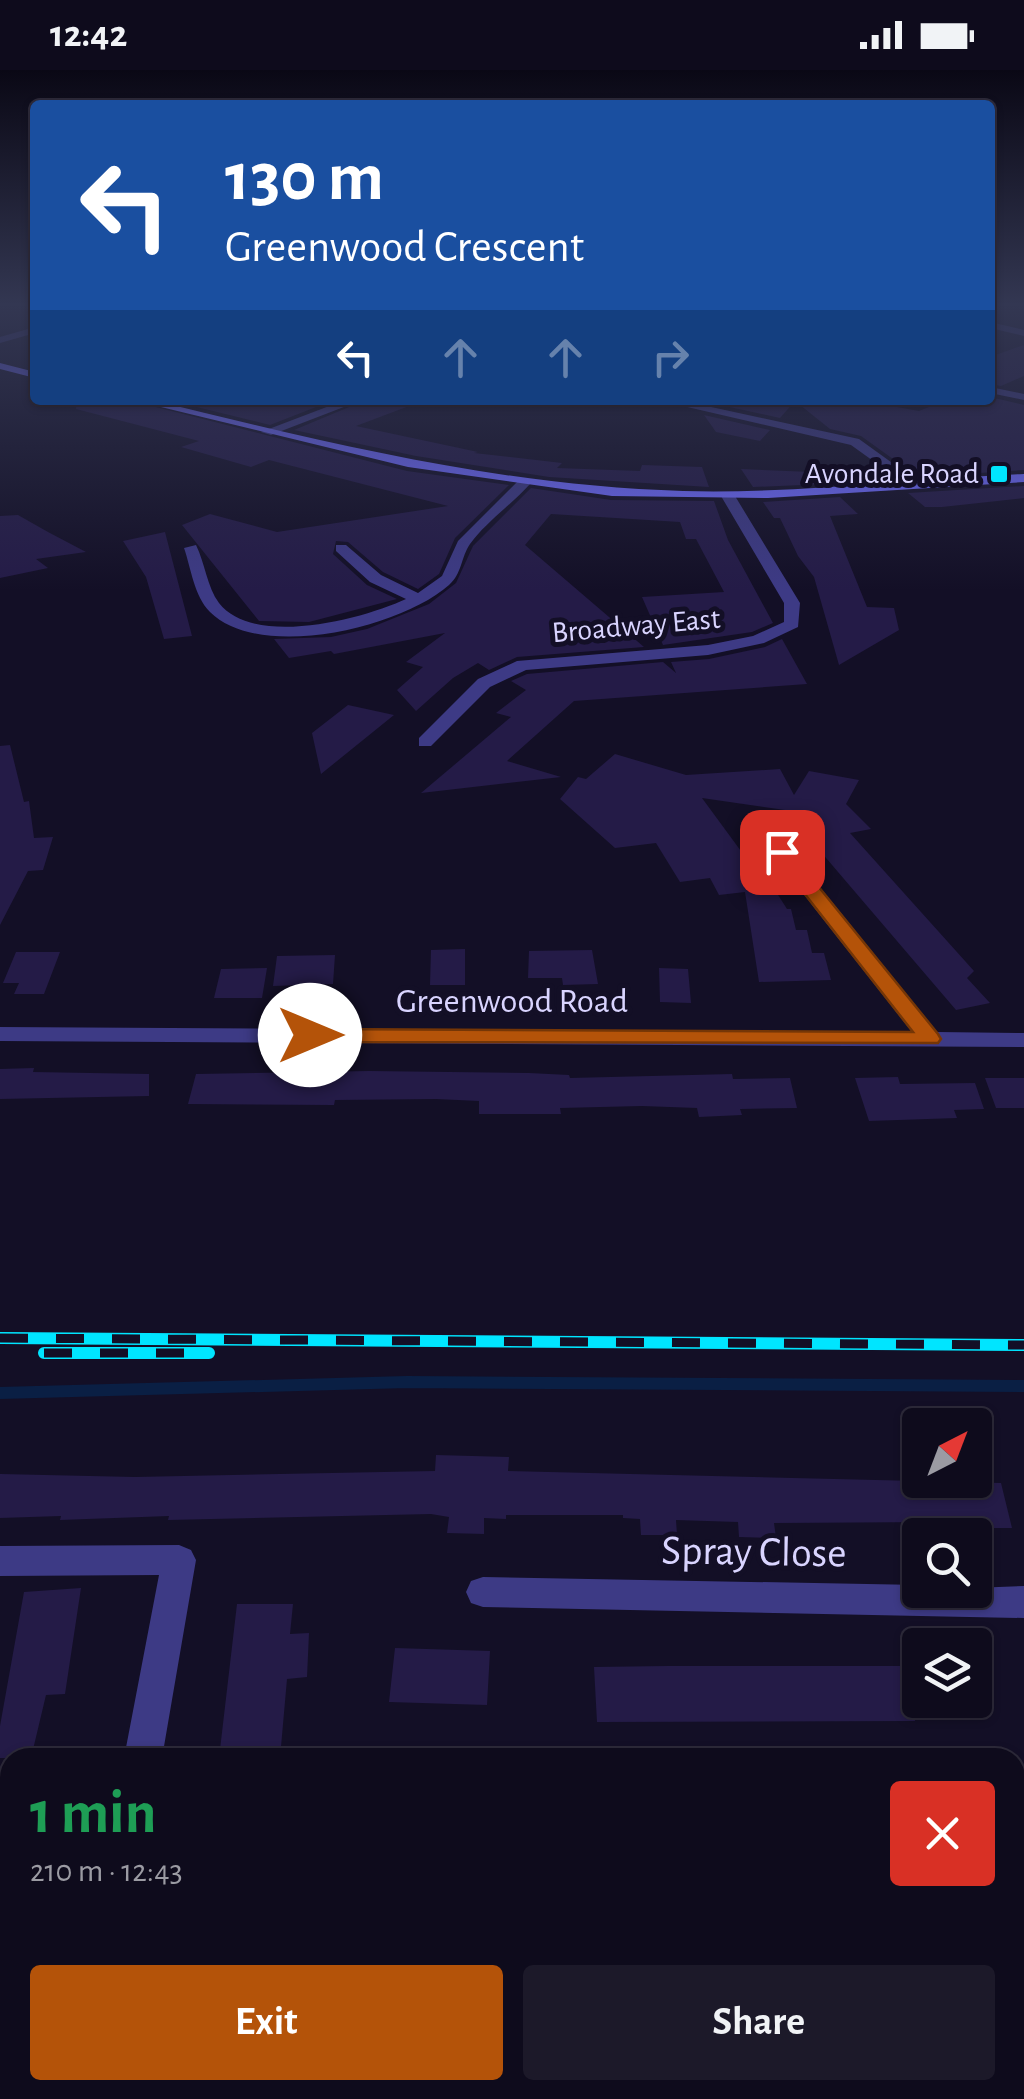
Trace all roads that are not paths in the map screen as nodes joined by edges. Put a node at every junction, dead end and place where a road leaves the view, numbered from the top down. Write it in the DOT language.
graph roads {
  1 [pos="158,405"];
  2 [pos="342,405"];
  3 [pos="686,405"];
  4 [pos="267,432"];
  5 [pos="1024,478"];
  6 [pos="913,483"];
  7 [pos="523,484"];
  8 [pos="728,496"];
  9 [pos="190,548"];
  10 [pos="341,548"];
  11 [pos="417,598"];
  12 [pos="425,742"];
  13 [pos="757,822"];
  14 [pos="0,1034"];
  15 [pos="930,1039"];
  16 [pos="1024,1040"];
  17 [pos="0,1561"];
  18 [pos="482,1592"];
  19 [pos="1024,1602"];
  20 [pos="145,1748"];
  1 -- 4 [label="street"];
  2 -- 4 [label="street"];
  3 -- 6 [label="street"];
  4 -- 7 [label="street"];
  5 -- 6 [label="street"];
  6 -- 8 [label="street"];
  7 -- 8 [label="street"];
  7 -- 11 [label="street"];
  8 -- 12 [label="street, Broadway East"];
  9 -- 11 [label="street"];
  10 -- 11 [label="street"];
  13 -- 15 [label="street"];
  14 -- 15 [label="street, Greenwood Road"];
  15 -- 16 [label="street, Greenwood Road"];
  17 -- 20 [label="street"];
  18 -- 19 [label="street, Spray Close"];
}
